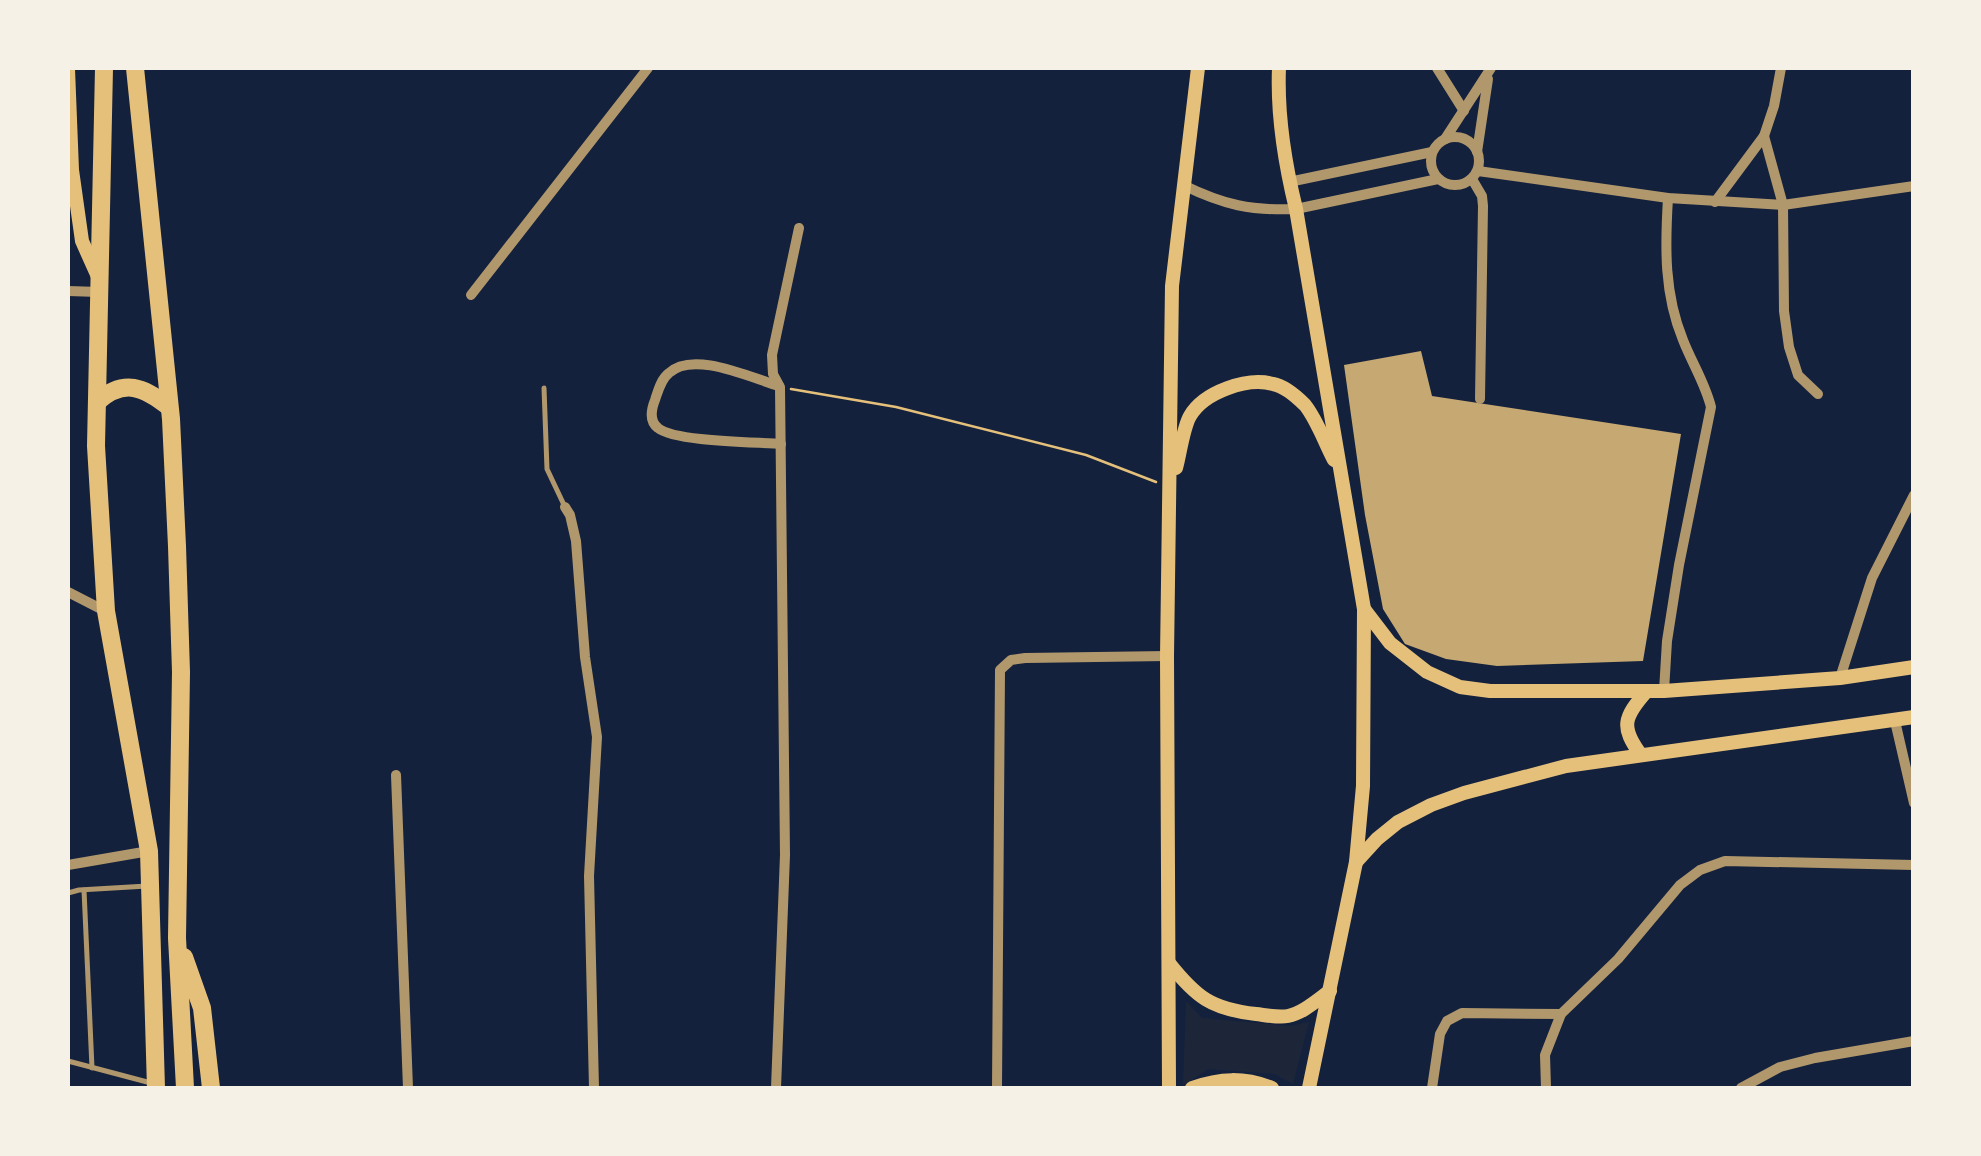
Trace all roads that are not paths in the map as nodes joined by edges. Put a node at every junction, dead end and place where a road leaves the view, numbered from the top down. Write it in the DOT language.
graph roads {
  1 [pos="104,68"];
  2 [pos="135,68"];
  3 [pos="648,68"];
  4 [pos="1198,68"];
  5 [pos="1279,68"];
  6 [pos="1436,68"];
  7 [pos="1780,68"];
  8 [pos="68,70"];
  9 [pos="1490,70"];
  10 [pos="1464,110"];
  11 [pos="1764,136"];
  12 [pos="1445,139"];
  13 [pos="1432,152"];
  14 [pos="1477,152"];
  15 [pos="1475,175"];
  16 [pos="1438,179"];
  17 [pos="1289,182"];
  18 [pos="1183,186"];
  19 [pos="1914,186"];
  20 [pos="1668,198"];
  21 [pos="1715,202"];
  22 [pos="1783,205"];
  23 [pos="1296,210"];
  24 [pos="798,228"];
  25 [pos="99,286"];
  26 [pos="68,291"];
  27 [pos="471,295"];
  28 [pos="780,387"];
  29 [pos="544,388"];
  30 [pos="1818,394"];
  31 [pos="1480,399"];
  32 [pos="97,402"];
  33 [pos="170,408"];
  34 [pos="781,444"];
  35 [pos="1342,474"];
  36 [pos="1170,488"];
  37 [pos="1914,495"];
  38 [pos="565,507"];
  39 [pos="68,592"];
  40 [pos="1364,609"];
  41 [pos="106,611"];
  42 [pos="1166,656"];
  43 [pos="1914,667"];
  44 [pos="1840,678"];
  45 [pos="1664,691"];
  46 [pos="1646,692"];
  47 [pos="1914,717"];
  48 [pos="1894,721"];
  49 [pos="1642,755"];
  50 [pos="396,775"];
  51 [pos="1914,803"];
  52 [pos="149,851"];
  53 [pos="1356,862"];
  54 [pos="68,865"];
  55 [pos="1914,865"];
  56 [pos="150,886"];
  57 [pos="84,890"];
  58 [pos="68,893"];
  59 [pos="177,938"];
  60 [pos="1168,962"];
  61 [pos="1330,992"];
  62 [pos="1561,1014"];
  63 [pos="1914,1041"];
  64 [pos="68,1061"];
  65 [pos="92,1068"];
  66 [pos="156,1087"];
  67 [pos="186,1088"];
  68 [pos="211,1088"];
  69 [pos="408,1088"];
  70 [pos="594,1088"];
  71 [pos="776,1088"];
  72 [pos="997,1088"];
  73 [pos="1169,1088"];
  74 [pos="1192,1088"];
  75 [pos="1272,1088"];
  76 [pos="1309,1088"];
  77 [pos="1432,1088"];
  78 [pos="1546,1088"];
  79 [pos="1740,1088"];
  1 -- 25 [label="highway"];
  2 -- 33 [label="highway"];
  3 -- 27 [label="street"];
  4 -- 18 [label="main road"];
  5 -- 17 [label="main road"];
  6 -- 10 [label="street"];
  7 -- 11 [label="street"];
  8 -- 25 [label="main road"];
  9 -- 10 [label="street"];
  9 -- 14 [label="street"];
  10 -- 12 [label="street"];
  11 -- 21 [label="street"];
  11 -- 22 [label="street"];
  12 -- 13 [label="street"];
  12 -- 14 [label="street"];
  13 -- 16 [label="street"];
  13 -- 17 [label="street"];
  14 -- 15 [label="street"];
  15 -- 16 [label="street"];
  15 -- 20 [label="street"];
  15 -- 31 [label="street"];
  16 -- 23 [label="street"];
  17 -- 23 [label="main road"];
  18 -- 23 [label="street"];
  18 -- 36 [label="main road"];
  19 -- 22 [label="street"];
  20 -- 21 [label="street"];
  20 -- 45 [label="street"];
  21 -- 22 [label="street"];
  22 -- 30 [label="street"];
  23 -- 35 [label="main road"];
  24 -- 28 [label="street"];
  25 -- 26 [label="street"];
  25 -- 32 [label="highway"];
  28 -- 34 [label="street"];
  28 -- 34 [label="street"];
  29 -- 38 [label="lane"];
  32 -- 33 [label="highway"];
  32 -- 41 [label="highway"];
  33 -- 59 [label="highway"];
  34 -- 71 [label="street"];
  35 -- 36 [label="main road"];
  35 -- 40 [label="main road"];
  36 -- 42 [label="main road"];
  37 -- 44 [label="street"];
  38 -- 70 [label="street"];
  39 -- 41 [label="street"];
  40 -- 46 [label="main road"];
  40 -- 53 [label="main road"];
  41 -- 52 [label="highway"];
  42 -- 60 [label="main road"];
  42 -- 72 [label="street"];
  43 -- 44 [label="main road"];
  44 -- 45 [label="main road"];
  45 -- 46 [label="main road"];
  46 -- 49 [label="main road"];
  47 -- 48 [label="main road"];
  48 -- 49 [label="main road"];
  48 -- 51 [label="street"];
  49 -- 53 [label="main road"];
  50 -- 69 [label="street"];
  52 -- 54 [label="street"];
  52 -- 56 [label="highway"];
  53 -- 61 [label="main road"];
  55 -- 62 [label="street"];
  56 -- 57 [label="lane"];
  56 -- 66 [label="highway"];
  57 -- 58 [label="lane"];
  57 -- 65 [label="lane"];
  59 -- 67 [label="highway"];
  59 -- 68 [label="highway"];
  60 -- 61 [label="main road"];
  60 -- 73 [label="main road"];
  61 -- 76 [label="main road"];
  62 -- 77 [label="street"];
  62 -- 78 [label="street"];
  63 -- 79 [label="street"];
  64 -- 65 [label="lane"];
  65 -- 66 [label="lane"];
  74 -- 75 [label="main road"];
}
